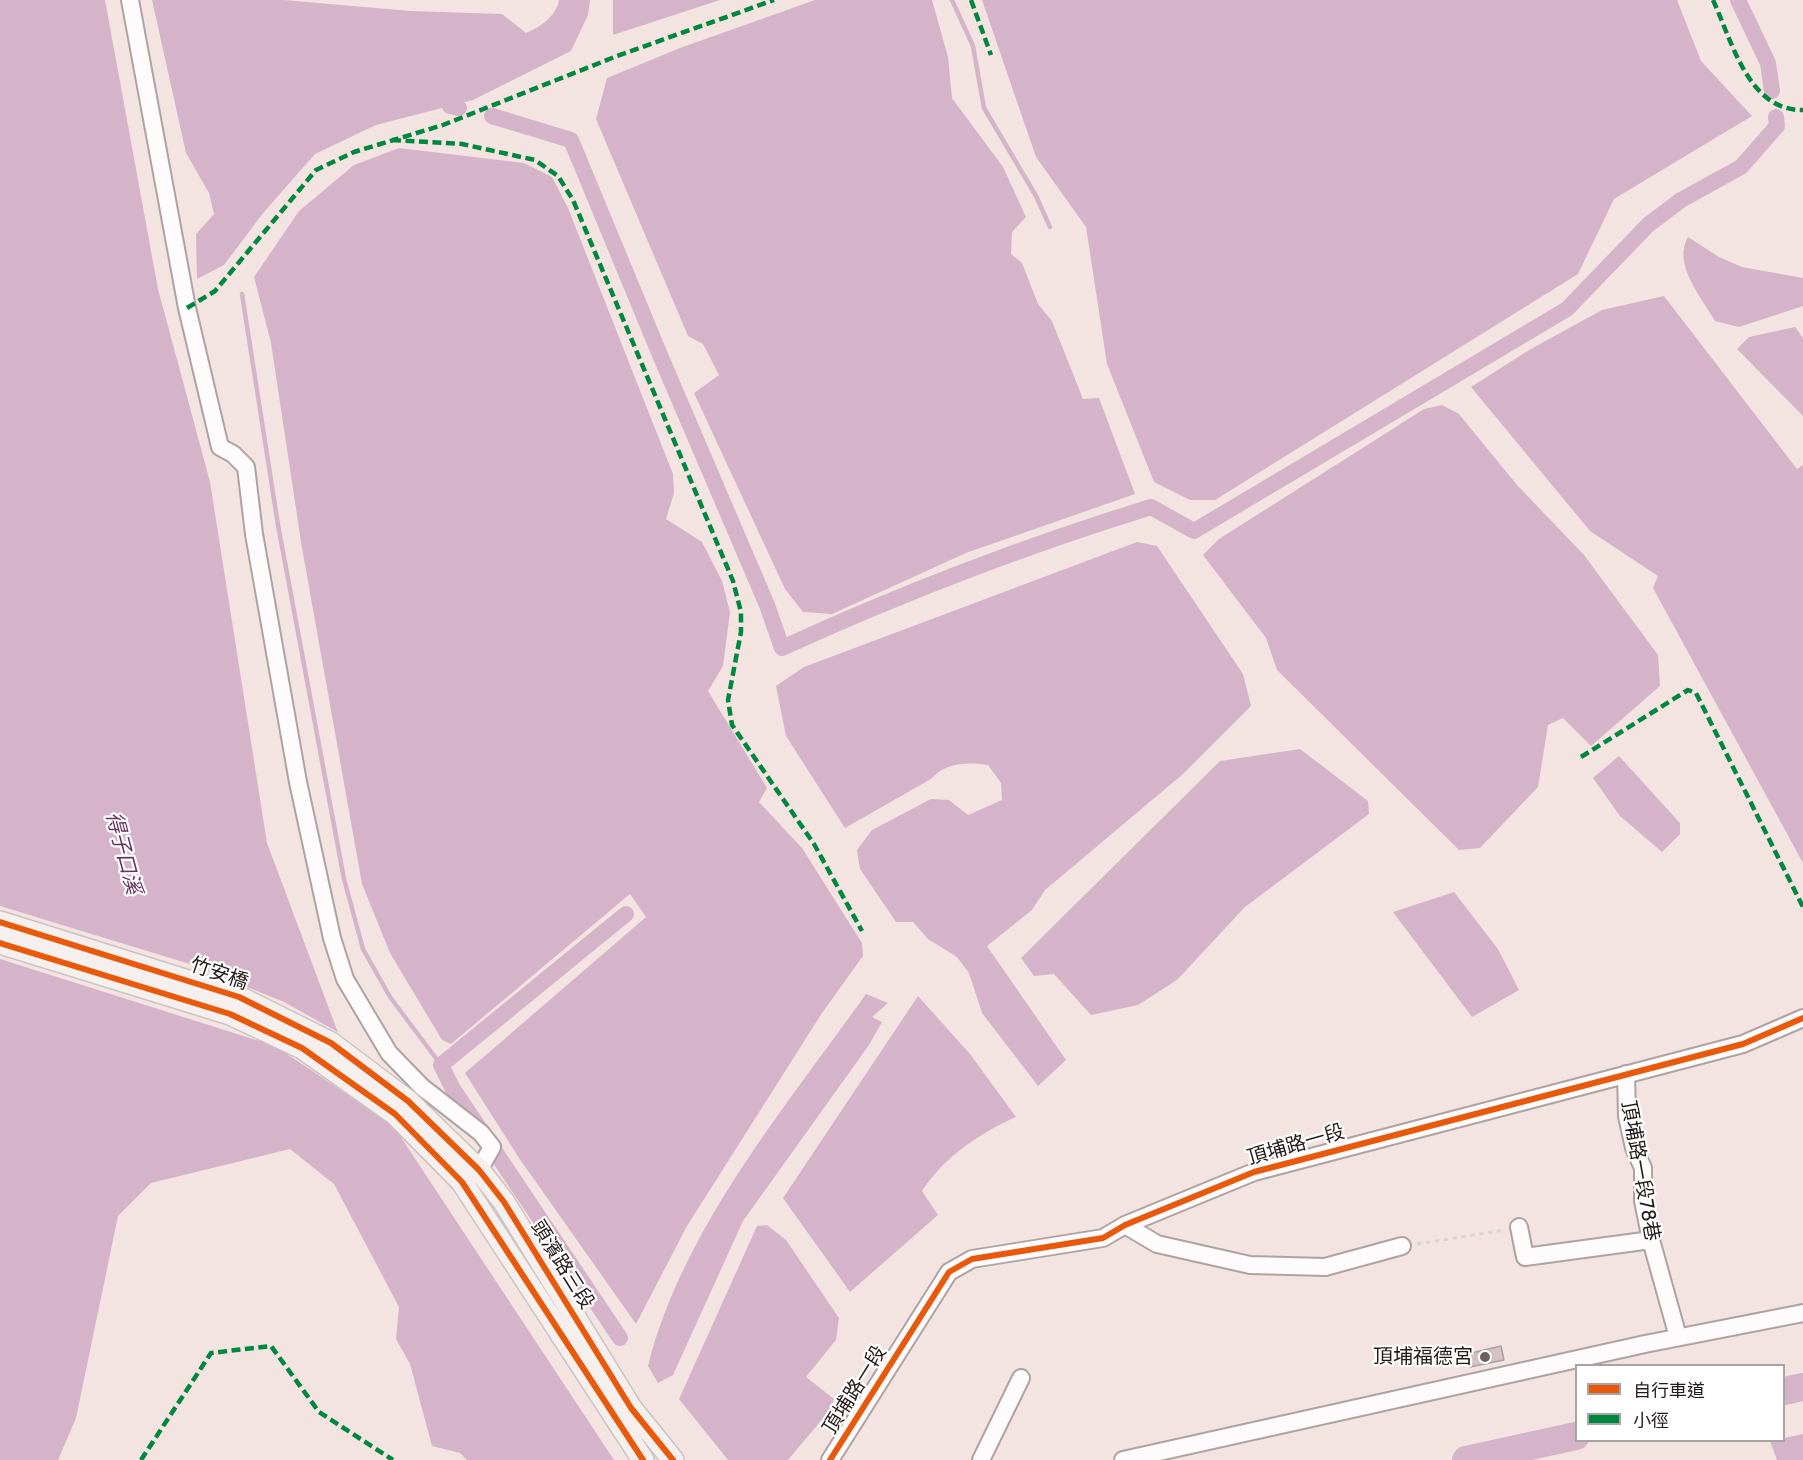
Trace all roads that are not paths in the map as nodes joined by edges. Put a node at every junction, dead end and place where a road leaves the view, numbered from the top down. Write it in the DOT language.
graph roads {
  1 [pos="130,0"];
  2 [pos="0,922"];
  3 [pos="0,943"];
  4 [pos="1803,1018"];
  5 [pos="1626,1074"];
  6 [pos="401,1107"];
  7 [pos="471,1176"];
  8 [pos="1125,1225"];
  9 [pos="1519,1227"];
  10 [pos="1651,1240"];
  11 [pos="1402,1246"];
  12 [pos="1803,1313"];
  13 [pos="1678,1337"];
  14 [pos="1021,1378"];
  15 [pos="644,1460"];
  16 [pos="673,1460"];
  17 [pos="830,1460"];
  18 [pos="981,1460"];
  19 [pos="1123,1460"];
  1 -- 7 [label="street"];
  2 -- 6 [label="main road, 竹安橋"];
  3 -- 6 [label="main road, 竹安橋"];
  4 -- 5 [label="street, 頂埔路一段"];
  5 -- 8 [label="street, 頂埔路一段"];
  5 -- 10 [label="street, 頂埔路一段78巷"];
  6 -- 7 [label="main road, 頭濱路三段"];
  7 -- 15 [label="main road, 頭濱路三段"];
  7 -- 16 [label="main road, 頭濱路三段"];
  8 -- 11 [label="street"];
  8 -- 17 [label="street, 頂埔路一段"];
  9 -- 10 [label="street"];
  10 -- 13 [label="street, 頂埔路一段78巷"];
  12 -- 13 [label="street"];
  13 -- 19 [label="street"];
  14 -- 18 [label="street"];
}
